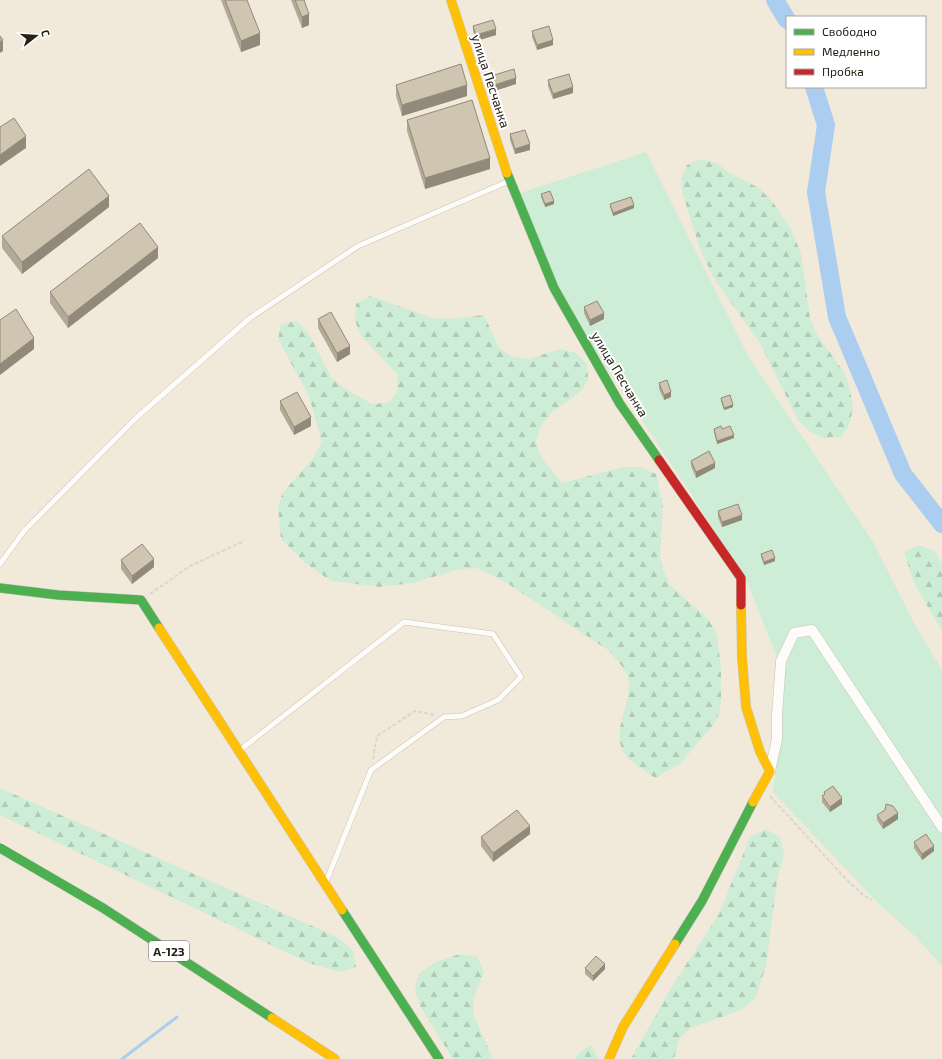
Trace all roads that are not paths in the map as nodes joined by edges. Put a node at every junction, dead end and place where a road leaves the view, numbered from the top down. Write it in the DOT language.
graph roads {
  1 [pos="451,0"];
  2 [pos="510,181"];
  3 [pos="0,564"];
  4 [pos="0,588"];
  5 [pos="240,751"];
  6 [pos="770,771"];
  7 [pos="942,827"];
  8 [pos="0,848"];
  9 [pos="326,884"];
  10 [pos="335,1059"];
  11 [pos="439,1059"];
  12 [pos="609,1059"];
  1 -- 2 [label="street, улица Песчанка"];
  2 -- 3 [label="lane"];
  2 -- 6 [label="street, улица Песчанка"];
  4 -- 5 [label="street"];
  5 -- 9 [label="street"];
  5 -- 9 [label="lane"];
  6 -- 7 [label="street"];
  6 -- 12 [label="street"];
  8 -- 10 [label="street, А-123"];
  9 -- 11 [label="street"];
}
